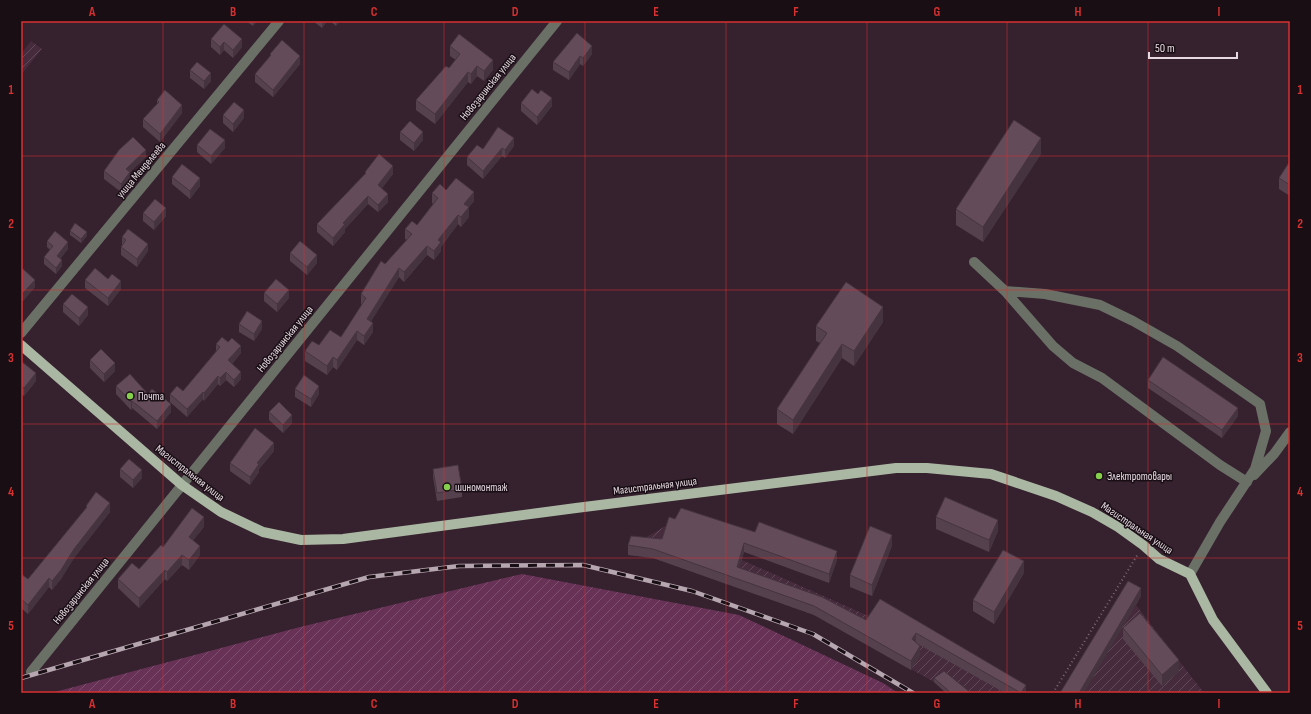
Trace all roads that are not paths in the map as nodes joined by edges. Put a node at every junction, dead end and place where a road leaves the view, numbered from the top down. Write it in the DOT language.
graph roads {
  1 [pos="279,21"];
  2 [pos="557,21"];
  3 [pos="974,262"];
  4 [pos="1005,291"];
  5 [pos="21,333"];
  6 [pos="21,345"];
  7 [pos="1290,432"];
  8 [pos="1247,482"];
  9 [pos="182,485"];
  10 [pos="1190,574"];
  11 [pos="31,672"];
  12 [pos="1267,693"];
  1 -- 5 [label="street, улица Менделеева"];
  2 -- 9 [label="street, Новозаринская улица"];
  3 -- 4 [label="street"];
  4 -- 8 [label="street"];
  4 -- 8 [label="street"];
  6 -- 9 [label="main road, Магистральная улица"];
  7 -- 8 [label="street"];
  8 -- 10 [label="street"];
  9 -- 10 [label="main road, Магистральная улица"];
  9 -- 11 [label="street, Новозаринская улица"];
  10 -- 12 [label="main road"];
}
